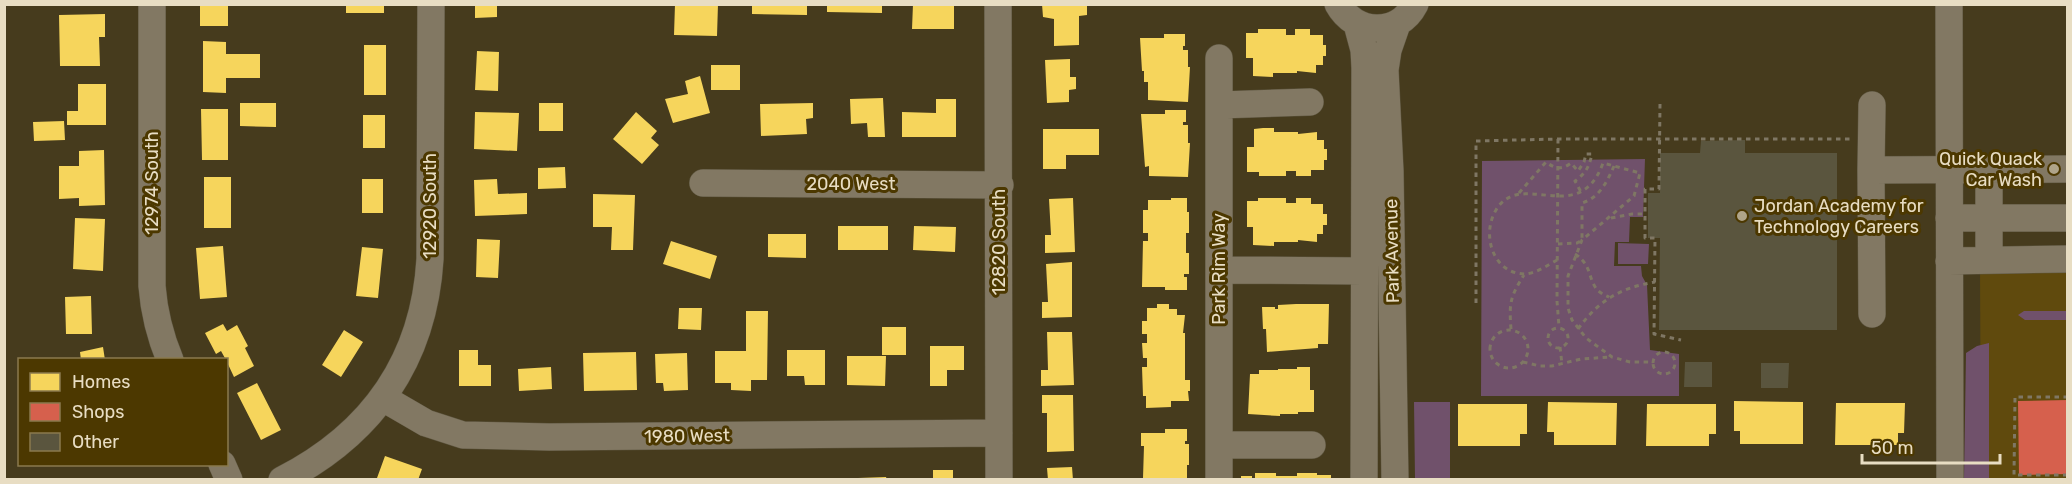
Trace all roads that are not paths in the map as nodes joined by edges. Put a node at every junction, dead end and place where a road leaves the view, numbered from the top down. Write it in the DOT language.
graph roads {
  1 [pos="152,4"];
  2 [pos="431,4"];
  3 [pos="998,4"];
  4 [pos="1949,4"];
  5 [pos="1342,10"];
  6 [pos="1412,11"];
  7 [pos="1219,58"];
  8 [pos="1310,102"];
  9 [pos="1219,105"];
  10 [pos="1872,105"];
  11 [pos="1949,169"];
  12 [pos="2067,169"];
  13 [pos="1871,170"];
  14 [pos="1989,170"];
  15 [pos="703,183"];
  16 [pos="1000,185"];
  17 [pos="1949,218"];
  18 [pos="1989,218"];
  19 [pos="2067,218"];
  20 [pos="2067,259"];
  21 [pos="1989,260"];
  22 [pos="1949,261"];
  23 [pos="1219,270"];
  24 [pos="1364,271"];
  25 [pos="1872,314"];
  26 [pos="169,358"];
  27 [pos="383,398"];
  28 [pos="999,433"];
  29 [pos="1219,446"];
  30 [pos="1312,446"];
  31 [pos="222,466"];
  32 [pos="229,480"];
  33 [pos="282,480"];
  34 [pos="999,480"];
  35 [pos="1219,480"];
  36 [pos="1364,480"];
  37 [pos="1395,480"];
  38 [pos="1950,480"];
  1 -- 26 [label="street, 12974 South"];
  2 -- 27 [label="street, 12920 South"];
  3 -- 16 [label="street, 12820 South"];
  4 -- 11 [label="street"];
  5 -- 6 [label="street, Park Avenue"];
  5 -- 24 [label="street, Park Avenue"];
  6 -- 37 [label="street, Park Avenue"];
  7 -- 9 [label="street, Park Rim Way"];
  8 -- 9 [label="street"];
  9 -- 23 [label="street, Park Rim Way"];
  10 -- 13 [label="street"];
  11 -- 13 [label="street"];
  11 -- 14 [label="street"];
  11 -- 17 [label="street"];
  12 -- 14 [label="street"];
  13 -- 25 [label="street"];
  14 -- 18 [label="street"];
  15 -- 16 [label="street, 2040 West"];
  16 -- 28 [label="street, 12820 South"];
  17 -- 18 [label="street"];
  17 -- 22 [label="street"];
  18 -- 19 [label="street"];
  18 -- 21 [label="street"];
  20 -- 21 [label="street"];
  21 -- 22 [label="street"];
  22 -- 38 [label="street"];
  23 -- 24 [label="street"];
  23 -- 29 [label="street, Park Rim Way"];
  24 -- 36 [label="street, Park Avenue"];
  27 -- 28 [label="street, 1980 West"];
  27 -- 33 [label="street, 12920 South"];
  28 -- 34 [label="street, 12820 South"];
  29 -- 30 [label="street"];
  29 -- 35 [label="street, Park Rim Way"];
  31 -- 32 [label="street"];
}
